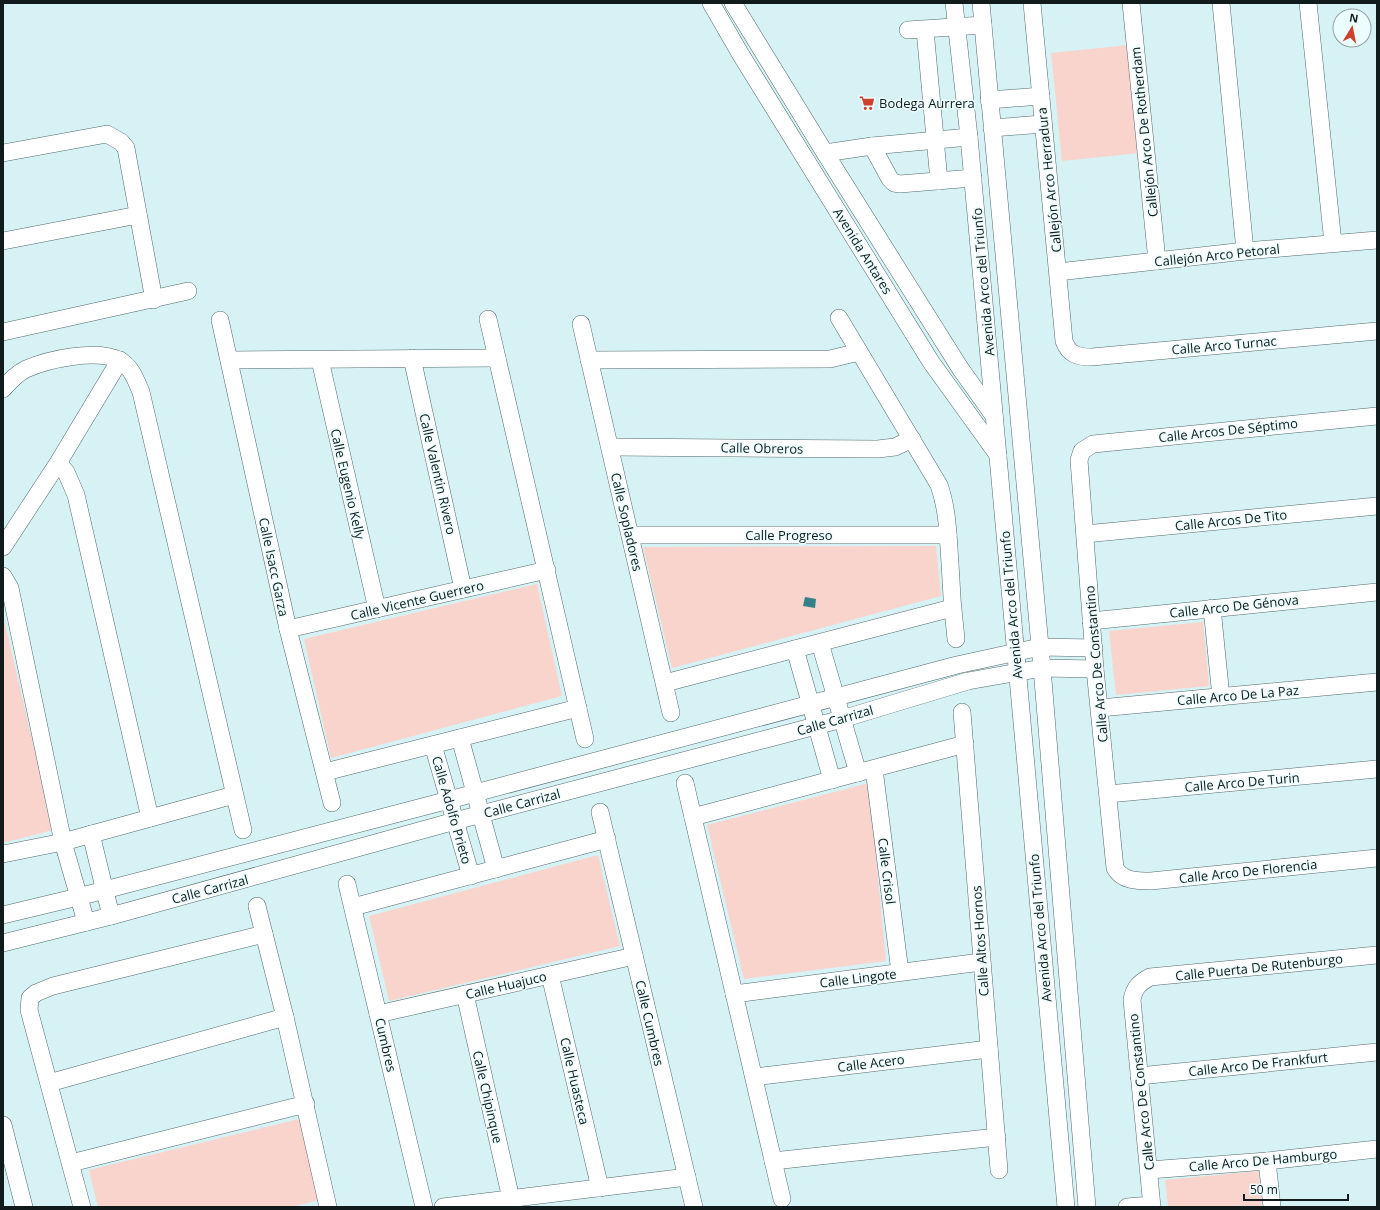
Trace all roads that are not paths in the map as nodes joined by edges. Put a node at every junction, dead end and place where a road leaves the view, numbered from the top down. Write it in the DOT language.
graph roads {
  1 [pos="711,3"];
  2 [pos="734,3"];
  3 [pos="954,3"];
  4 [pos="981,3"];
  5 [pos="1032,3"];
  6 [pos="1130,3"];
  7 [pos="1221,3"];
  8 [pos="1308,3"];
  9 [pos="983,25"];
  10 [pos="956,27"];
  11 [pos="908,30"];
  12 [pos="925,30"];
  13 [pos="1041,96"];
  14 [pos="989,100"];
  15 [pos="1043,124"];
  16 [pos="992,128"];
  17 [pos="969,137"];
  18 [pos="935,140"];
  19 [pos="872,146"];
  20 [pos="3,153"];
  21 [pos="825,153"];
  22 [pos="973,178"];
  23 [pos="939,181"];
  24 [pos="138,215"];
  25 [pos="1377,240"];
  26 [pos="3,241"];
  27 [pos="1333,244"];
  28 [pos="1245,251"];
  29 [pos="1157,261"];
  30 [pos="1058,272"];
  31 [pos="188,291"];
  32 [pos="154,300"];
  33 [pos="839,318"];
  34 [pos="488,319"];
  35 [pos="220,320"];
  36 [pos="581,324"];
  37 [pos="1377,331"];
  38 [pos="3,332"];
  39 [pos="859,352"];
  40 [pos="1072,354"];
  41 [pos="412,358"];
  42 [pos="497,358"];
  43 [pos="120,360"];
  44 [pos="229,360"];
  45 [pos="320,360"];
  46 [pos="589,360"];
  47 [pos="3,389"];
  48 [pos="1377,416"];
  49 [pos="995,417"];
  50 [pos="912,439"];
  51 [pos="610,447"];
  52 [pos="1021,451"];
  53 [pos="1082,451"];
  54 [pos="998,456"];
  55 [pos="58,463"];
  56 [pos="1025,492"];
  57 [pos="1377,506"];
  58 [pos="948,534"];
  59 [pos="1085,534"];
  60 [pos="630,535"];
  61 [pos="3,547"];
  62 [pos="547,570"];
  63 [pos="3,576"];
  64 [pos="463,589"];
  65 [pos="1377,592"];
  66 [pos="952,608"];
  67 [pos="1212,608"];
  68 [pos="377,609"];
  69 [pos="1091,621"];
  70 [pos="288,629"];
  71 [pos="956,639"];
  72 [pos="820,643"];
  73 [pos="1040,647"];
  74 [pos="1094,648"];
  75 [pos="795,649"];
  76 [pos="1015,652"];
  77 [pos="1042,668"];
  78 [pos="1095,669"];
  79 [pos="1017,671"];
  80 [pos="1377,682"];
  81 [pos="664,683"];
  82 [pos="836,697"];
  83 [pos="1221,697"];
  84 [pos="810,703"];
  85 [pos="578,708"];
  86 [pos="1100,708"];
  87 [pos="962,712"];
  88 [pos="671,713"];
  89 [pos="842,719"];
  90 [pos="817,726"];
  91 [pos="460,738"];
  92 [pos="585,739"];
  93 [pos="965,744"];
  94 [pos="433,745"];
  95 [pos="1377,769"];
  96 [pos="866,771"];
  97 [pos="324,772"];
  98 [pos="832,780"];
  99 [pos="685,783"];
  100 [pos="475,793"];
  101 [pos="1108,794"];
  102 [pos="234,795"];
  103 [pos="449,800"];
  104 [pos="332,803"];
  105 [pos="600,812"];
  106 [pos="481,814"];
  107 [pos="693,817"];
  108 [pos="150,818"];
  109 [pos="455,821"];
  110 [pos="243,830"];
  111 [pos="91,834"];
  112 [pos="607,839"];
  113 [pos="63,842"];
  114 [pos="3,854"];
  115 [pos="1377,858"];
  116 [pos="496,869"];
  117 [pos="471,876"];
  118 [pos="1120,876"];
  119 [pos="347,884"];
  120 [pos="104,890"];
  121 [pos="78,897"];
  122 [pos="257,906"];
  123 [pos="353,907"];
  124 [pos="3,915"];
  125 [pos="111,916"];
  126 [pos="86,922"];
  127 [pos="264,934"];
  128 [pos="3,943"];
  129 [pos="1377,955"];
  130 [pos="634,956"];
  131 [pos="981,962"];
  132 [pos="900,972"];
  133 [pos="550,975"];
  134 [pos="1142,981"];
  135 [pos="465,994"];
  136 [pos="734,994"];
  137 [pos="378,1014"];
  138 [pos="285,1017"];
  139 [pos="989,1049"];
  140 [pos="1377,1052"];
  141 [pos="1139,1076"];
  142 [pos="754,1077"];
  143 [pos="49,1082"];
  144 [pos="306,1104"];
  145 [pos="3,1125"];
  146 [pos="997,1137"];
  147 [pos="1377,1149"];
  148 [pos="773,1161"];
  149 [pos="1267,1161"];
  150 [pos="71,1163"];
  151 [pos="999,1170"];
  152 [pos="1149,1170"];
  153 [pos="687,1177"];
  154 [pos="600,1188"];
  155 [pos="511,1199"];
  156 [pos="782,1199"];
  157 [pos="1152,1206"];
  158 [pos="24,1207"];
  159 [pos="82,1207"];
  160 [pos="328,1207"];
  161 [pos="424,1207"];
  162 [pos="443,1207"];
  163 [pos="694,1207"];
  164 [pos="1066,1207"];
  165 [pos="1087,1207"];
  166 [pos="1128,1207"];
  167 [pos="1272,1207"];
  1 -- 54 [label="street, Avenida Antares"];
  2 -- 21 [label="street, Avenida Antares"];
  3 -- 10 [label="street, Avenida Arco del Triunfo"];
  4 -- 9 [label="street, Avenida Arco del Triunfo"];
  5 -- 13 [label="street, Callejón Arco Herradura"];
  6 -- 29 [label="street, Callejón Arco De Rotherdam"];
  7 -- 28 [label="street"];
  8 -- 27 [label="street"];
  9 -- 10 [label="street"];
  9 -- 14 [label="street, Avenida Arco del Triunfo"];
  10 -- 12 [label="street"];
  10 -- 17 [label="street, Avenida Arco del Triunfo"];
  11 -- 12 [label="street"];
  12 -- 18 [label="street"];
  13 -- 14 [label="street"];
  13 -- 15 [label="street, Callejón Arco Herradura"];
  14 -- 16 [label="street, Avenida Arco del Triunfo"];
  15 -- 16 [label="street"];
  15 -- 30 [label="street, Callejón Arco Herradura"];
  16 -- 52 [label="street, Avenida Arco del Triunfo"];
  17 -- 18 [label="street"];
  17 -- 22 [label="street, Avenida Arco del Triunfo"];
  18 -- 19 [label="street"];
  18 -- 23 [label="street"];
  19 -- 21 [label="street"];
  19 -- 23 [label="street"];
  20 -- 24 [label="street"];
  21 -- 49 [label="street, Avenida Antares"];
  22 -- 23 [label="street"];
  22 -- 49 [label="street, Avenida Arco del Triunfo"];
  24 -- 26 [label="street"];
  24 -- 32 [label="street"];
  25 -- 27 [label="street, Callejón Arco Petoral"];
  27 -- 28 [label="street, Callejón Arco Petoral"];
  28 -- 29 [label="street, Callejón Arco Petoral"];
  29 -- 30 [label="street, Callejón Arco Petoral"];
  30 -- 40 [label="street, Callejón Arco Herradura"];
  31 -- 32 [label="street"];
  32 -- 38 [label="street"];
  33 -- 39 [label="street"];
  34 -- 42 [label="street"];
  35 -- 44 [label="street, Calle Isacc Garza"];
  36 -- 46 [label="street, Calle Sopladores"];
  37 -- 40 [label="street, Calle Arco Turnac"];
  39 -- 46 [label="street"];
  39 -- 50 [label="street"];
  41 -- 42 [label="street"];
  41 -- 45 [label="street"];
  41 -- 64 [label="street, Calle Valentin Rivero"];
  42 -- 62 [label="street"];
  43 -- 47 [label="street"];
  43 -- 55 [label="street"];
  43 -- 102 [label="street"];
  44 -- 45 [label="street"];
  44 -- 70 [label="street, Calle Isacc Garza"];
  45 -- 68 [label="street, Calle Eugenio Kelly"];
  46 -- 51 [label="street, Calle Sopladores"];
  48 -- 53 [label="street, Calle Arcos De Séptimo"];
  49 -- 52 [label="street, Avenida Antares"];
  49 -- 54 [label="street, Avenida Arco del Triunfo"];
  50 -- 51 [label="street, Calle Obreros"];
  50 -- 58 [label="street"];
  51 -- 60 [label="street, Calle Sopladores"];
  52 -- 56 [label="street, Avenida Arco del Triunfo"];
  53 -- 59 [label="street, Calle Arco De Constantino"];
  54 -- 56 [label="street, Avenida Antares"];
  54 -- 76 [label="street, Avenida Arco del Triunfo"];
  55 -- 61 [label="street"];
  55 -- 108 [label="street"];
  56 -- 73 [label="street, Avenida Arco del Triunfo"];
  57 -- 59 [label="street, Calle Arcos De Tito"];
  58 -- 60 [label="street, Calle Progreso"];
  58 -- 66 [label="street"];
  59 -- 69 [label="street, Calle Arco De Constantino"];
  60 -- 81 [label="street, Calle Sopladores"];
  62 -- 64 [label="street, Calle Vicente Guerrero"];
  62 -- 85 [label="street"];
  63 -- 113 [label="street"];
  64 -- 68 [label="street, Calle Vicente Guerrero"];
  65 -- 67 [label="street, Calle Arco De Génova"];
  66 -- 71 [label="street"];
  66 -- 72 [label="street"];
  67 -- 69 [label="street, Calle Arco De Génova"];
  67 -- 83 [label="street"];
  68 -- 70 [label="street, Calle Vicente Guerrero"];
  69 -- 74 [label="street, Calle Arco De Constantino"];
  70 -- 97 [label="street, Calle Isacc Garza"];
  72 -- 75 [label="street"];
  72 -- 82 [label="street, Calle Crisol"];
  73 -- 74 [label="street, Calle Carrizal"];
  73 -- 76 [label="street, Calle Carrizal"];
  73 -- 77 [label="street, Avenida Arco del Triunfo"];
  74 -- 78 [label="street, Calle Arco De Constantino"];
  75 -- 81 [label="street"];
  75 -- 84 [label="street"];
  76 -- 79 [label="street, Avenida Arco del Triunfo"];
  76 -- 82 [label="street, Calle Carrizal"];
  77 -- 78 [label="street, Calle Carrizal"];
  77 -- 79 [label="street, Calle Carrizal"];
  77 -- 165 [label="street, Avenida Arco del Triunfo"];
  78 -- 86 [label="street, Calle Arco De Constantino"];
  79 -- 89 [label="street, Calle Carrizal"];
  79 -- 164 [label="street, Avenida Arco del Triunfo"];
  80 -- 83 [label="street, Calle Arco De La Paz"];
  81 -- 88 [label="street, Calle Sopladores"];
  82 -- 84 [label="street, Calle Carrizal"];
  82 -- 89 [label="street, Calle Crisol"];
  83 -- 86 [label="street, Calle Arco De La Paz"];
  84 -- 90 [label="street"];
  84 -- 100 [label="street, Calle Carrizal"];
  85 -- 91 [label="street"];
  85 -- 92 [label="street"];
  86 -- 101 [label="street, Calle Arco De Constantino"];
  87 -- 93 [label="street, Calle Altos Hornos"];
  89 -- 90 [label="street, Calle Carrizal"];
  89 -- 96 [label="street, Calle Crisol"];
  90 -- 98 [label="street"];
  90 -- 106 [label="street, Calle Carrizal"];
  91 -- 94 [label="street"];
  91 -- 100 [label="street, Calle Adolfo Prieto"];
  93 -- 96 [label="street"];
  93 -- 131 [label="street, Calle Altos Hornos"];
  94 -- 97 [label="street"];
  94 -- 103 [label="street, Calle Adolfo Prieto"];
  95 -- 101 [label="street, Calle Arco De Turin"];
  96 -- 98 [label="street"];
  96 -- 132 [label="street, Calle Crisol"];
  97 -- 104 [label="street, Calle Isacc Garza"];
  98 -- 107 [label="street"];
  99 -- 107 [label="street"];
  100 -- 103 [label="street, Calle Carrizal"];
  100 -- 106 [label="street, Calle Adolfo Prieto"];
  101 -- 118 [label="street, Calle Arco De Constantino"];
  102 -- 108 [label="street"];
  102 -- 110 [label="street"];
  103 -- 109 [label="street, Calle Adolfo Prieto"];
  103 -- 120 [label="street, Calle Carrizal"];
  105 -- 112 [label="street, Calle Cumbres"];
  106 -- 109 [label="street, Calle Carrizal"];
  106 -- 116 [label="street, Calle Adolfo Prieto"];
  107 -- 136 [label="street"];
  108 -- 111 [label="street"];
  109 -- 117 [label="street, Calle Adolfo Prieto"];
  109 -- 125 [label="street, Calle Carrizal"];
  111 -- 113 [label="street"];
  111 -- 120 [label="street"];
  112 -- 116 [label="street"];
  112 -- 130 [label="street, Calle Cumbres"];
  113 -- 114 [label="street"];
  113 -- 121 [label="street"];
  115 -- 118 [label="street, Calle Arco De Florencia"];
  116 -- 117 [label="street"];
  117 -- 123 [label="street"];
  119 -- 123 [label="street, Cumbres"];
  120 -- 121 [label="street, Calle Carrizal"];
  120 -- 125 [label="street"];
  121 -- 124 [label="street, Calle Carrizal"];
  121 -- 126 [label="street"];
  122 -- 127 [label="street"];
  123 -- 137 [label="street, Cumbres"];
  125 -- 126 [label="street, Calle Carrizal"];
  126 -- 128 [label="street, Calle Carrizal"];
  127 -- 138 [label="street"];
  127 -- 143 [label="street"];
  129 -- 134 [label="street, Calle Puerta De Rutenburgo"];
  130 -- 133 [label="street, Calle Huajuco"];
  130 -- 153 [label="street, Calle Cumbres"];
  131 -- 132 [label="street, Calle Lingote"];
  131 -- 139 [label="street, Calle Altos Hornos"];
  132 -- 136 [label="street, Calle Lingote"];
  133 -- 135 [label="street, Calle Huajuco"];
  133 -- 154 [label="street, Calle Huasteca"];
  134 -- 141 [label="street, Calle Arco De Constantino"];
  135 -- 137 [label="street, Calle Huajuco"];
  135 -- 155 [label="street, Calle Chipinque"];
  136 -- 142 [label="street"];
  137 -- 161 [label="street, Cumbres"];
  138 -- 143 [label="street"];
  138 -- 144 [label="street"];
  139 -- 142 [label="street, Calle Acero"];
  139 -- 146 [label="street, Calle Altos Hornos"];
  140 -- 141 [label="street, Calle Arco De Frankfurt"];
  141 -- 152 [label="street, Calle Arco De Constantino"];
  142 -- 148 [label="street"];
  143 -- 150 [label="street"];
  144 -- 150 [label="street"];
  144 -- 160 [label="street"];
  145 -- 158 [label="street"];
  146 -- 148 [label="street"];
  146 -- 151 [label="street, Calle Altos Hornos"];
  147 -- 149 [label="street, Calle Arco De Hamburgo"];
  148 -- 156 [label="street"];
  149 -- 152 [label="street, Calle Arco De Hamburgo"];
  149 -- 167 [label="street"];
  150 -- 159 [label="street"];
  152 -- 157 [label="street, Calle Arco De Constantino"];
  153 -- 154 [label="street"];
  153 -- 163 [label="street, Calle Cumbres"];
  154 -- 155 [label="street"];
  155 -- 162 [label="street"];
  157 -- 166 [label="street"];
}
